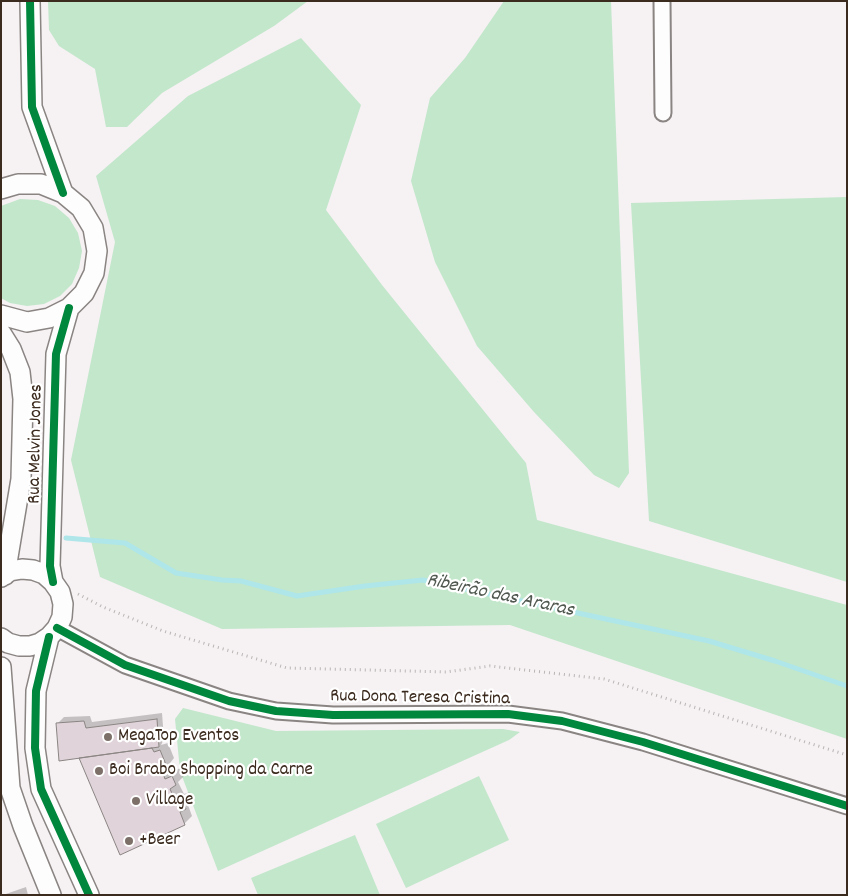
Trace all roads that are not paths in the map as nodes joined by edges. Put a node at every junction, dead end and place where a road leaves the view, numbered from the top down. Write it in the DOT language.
graph roads {
  1 [pos="30,1"];
  2 [pos="662,1"];
  3 [pos="663,113"];
  4 [pos="1,189"];
  5 [pos="63,193"];
  6 [pos="69,308"];
  7 [pos="1,315"];
  8 [pos="1,333"];
  9 [pos="3,576"];
  10 [pos="53,582"];
  11 [pos="54,632"];
  12 [pos="1,638"];
  13 [pos="1,667"];
  14 [pos="847,806"];
  15 [pos="51,895"];
  16 [pos="89,895"];
  1 -- 5 [label="street"];
  2 -- 3 [label="street"];
  4 -- 5 [label="street"];
  5 -- 6 [label="street"];
  6 -- 7 [label="street"];
  6 -- 10 [label="street, Rua Melvin Jones"];
  8 -- 9 [label="street, Rua Melvin Jones"];
  9 -- 10 [label="street"];
  10 -- 11 [label="street, Rua Melvin Jones"];
  11 -- 12 [label="street"];
  11 -- 14 [label="street, Rua Dona Teresa Cristina"];
  11 -- 16 [label="street, Rua Melvin Jones"];
  13 -- 15 [label="street"];
}
